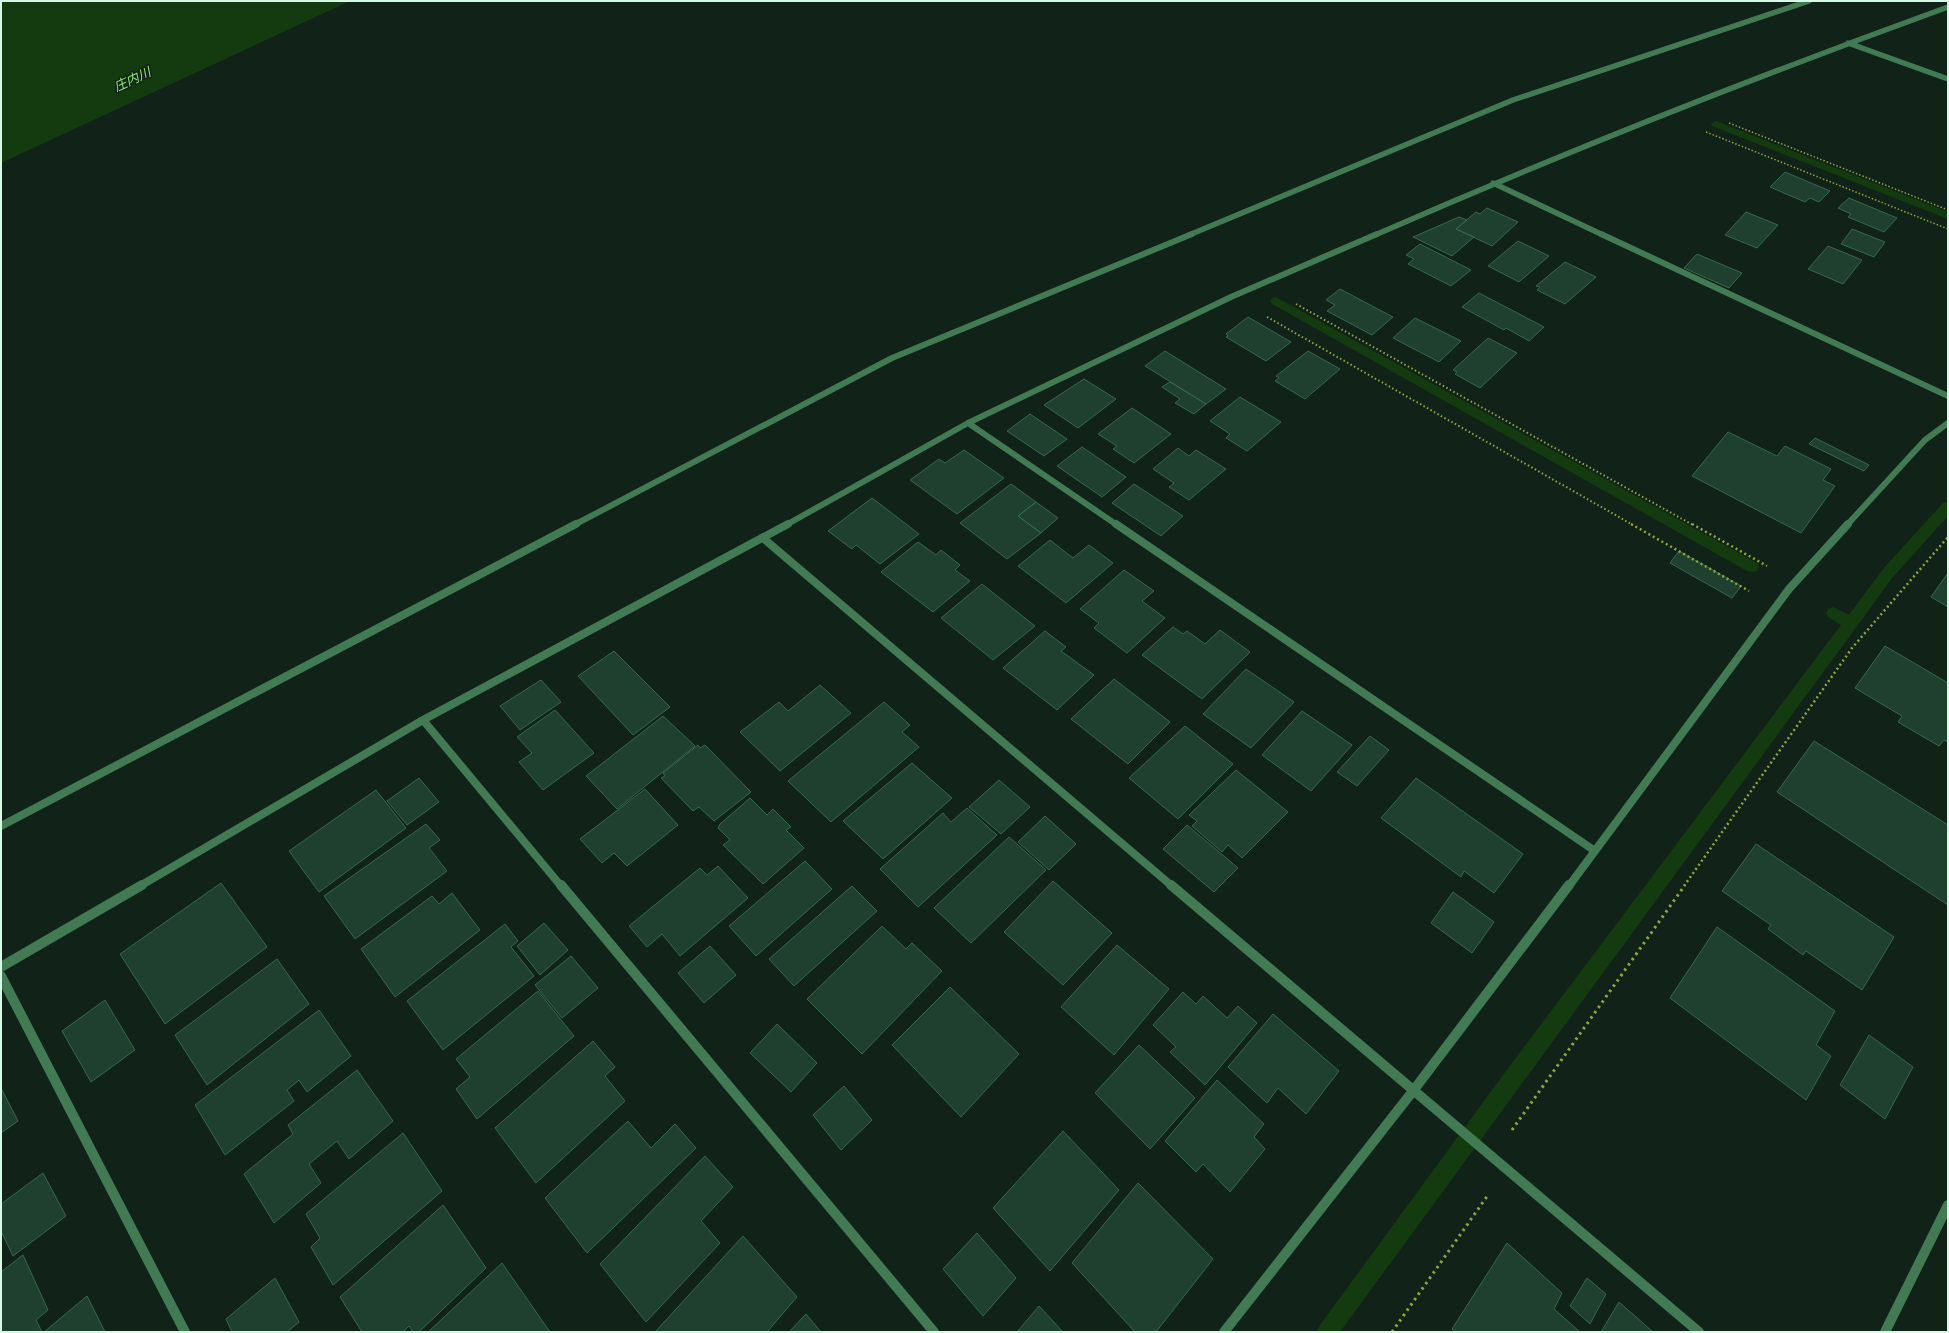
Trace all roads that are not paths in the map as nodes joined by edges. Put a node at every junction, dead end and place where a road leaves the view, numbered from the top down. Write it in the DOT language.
graph roads {
  1 [pos="1809,1"];
  2 [pos="1948,7"];
  3 [pos="1848,43"];
  4 [pos="1948,79"];
  5 [pos="1493,183"];
  6 [pos="1948,396"];
  7 [pos="968,423"];
  8 [pos="1948,423"];
  9 [pos="763,538"];
  10 [pos="423,720"];
  11 [pos="1,826"];
  12 [pos="1595,851"];
  13 [pos="1,967"];
  14 [pos="1,976"];
  15 [pos="1413,1091"];
  16 [pos="1948,1205"];
  17 [pos="185,1332"];
  18 [pos="934,1332"];
  19 [pos="1224,1332"];
  20 [pos="1699,1332"];
  21 [pos="1886,1332"];
  1 -- 11 [label="street"];
  2 -- 3 [label="street"];
  3 -- 4 [label="street"];
  3 -- 5 [label="street"];
  5 -- 6 [label="street"];
  5 -- 7 [label="street"];
  7 -- 9 [label="street"];
  7 -- 12 [label="street"];
  8 -- 12 [label="street"];
  9 -- 10 [label="street"];
  9 -- 15 [label="street"];
  10 -- 13 [label="street"];
  10 -- 18 [label="street"];
  12 -- 15 [label="street"];
  14 -- 17 [label="street"];
  15 -- 19 [label="street"];
  15 -- 20 [label="street"];
  16 -- 21 [label="street"];
}
